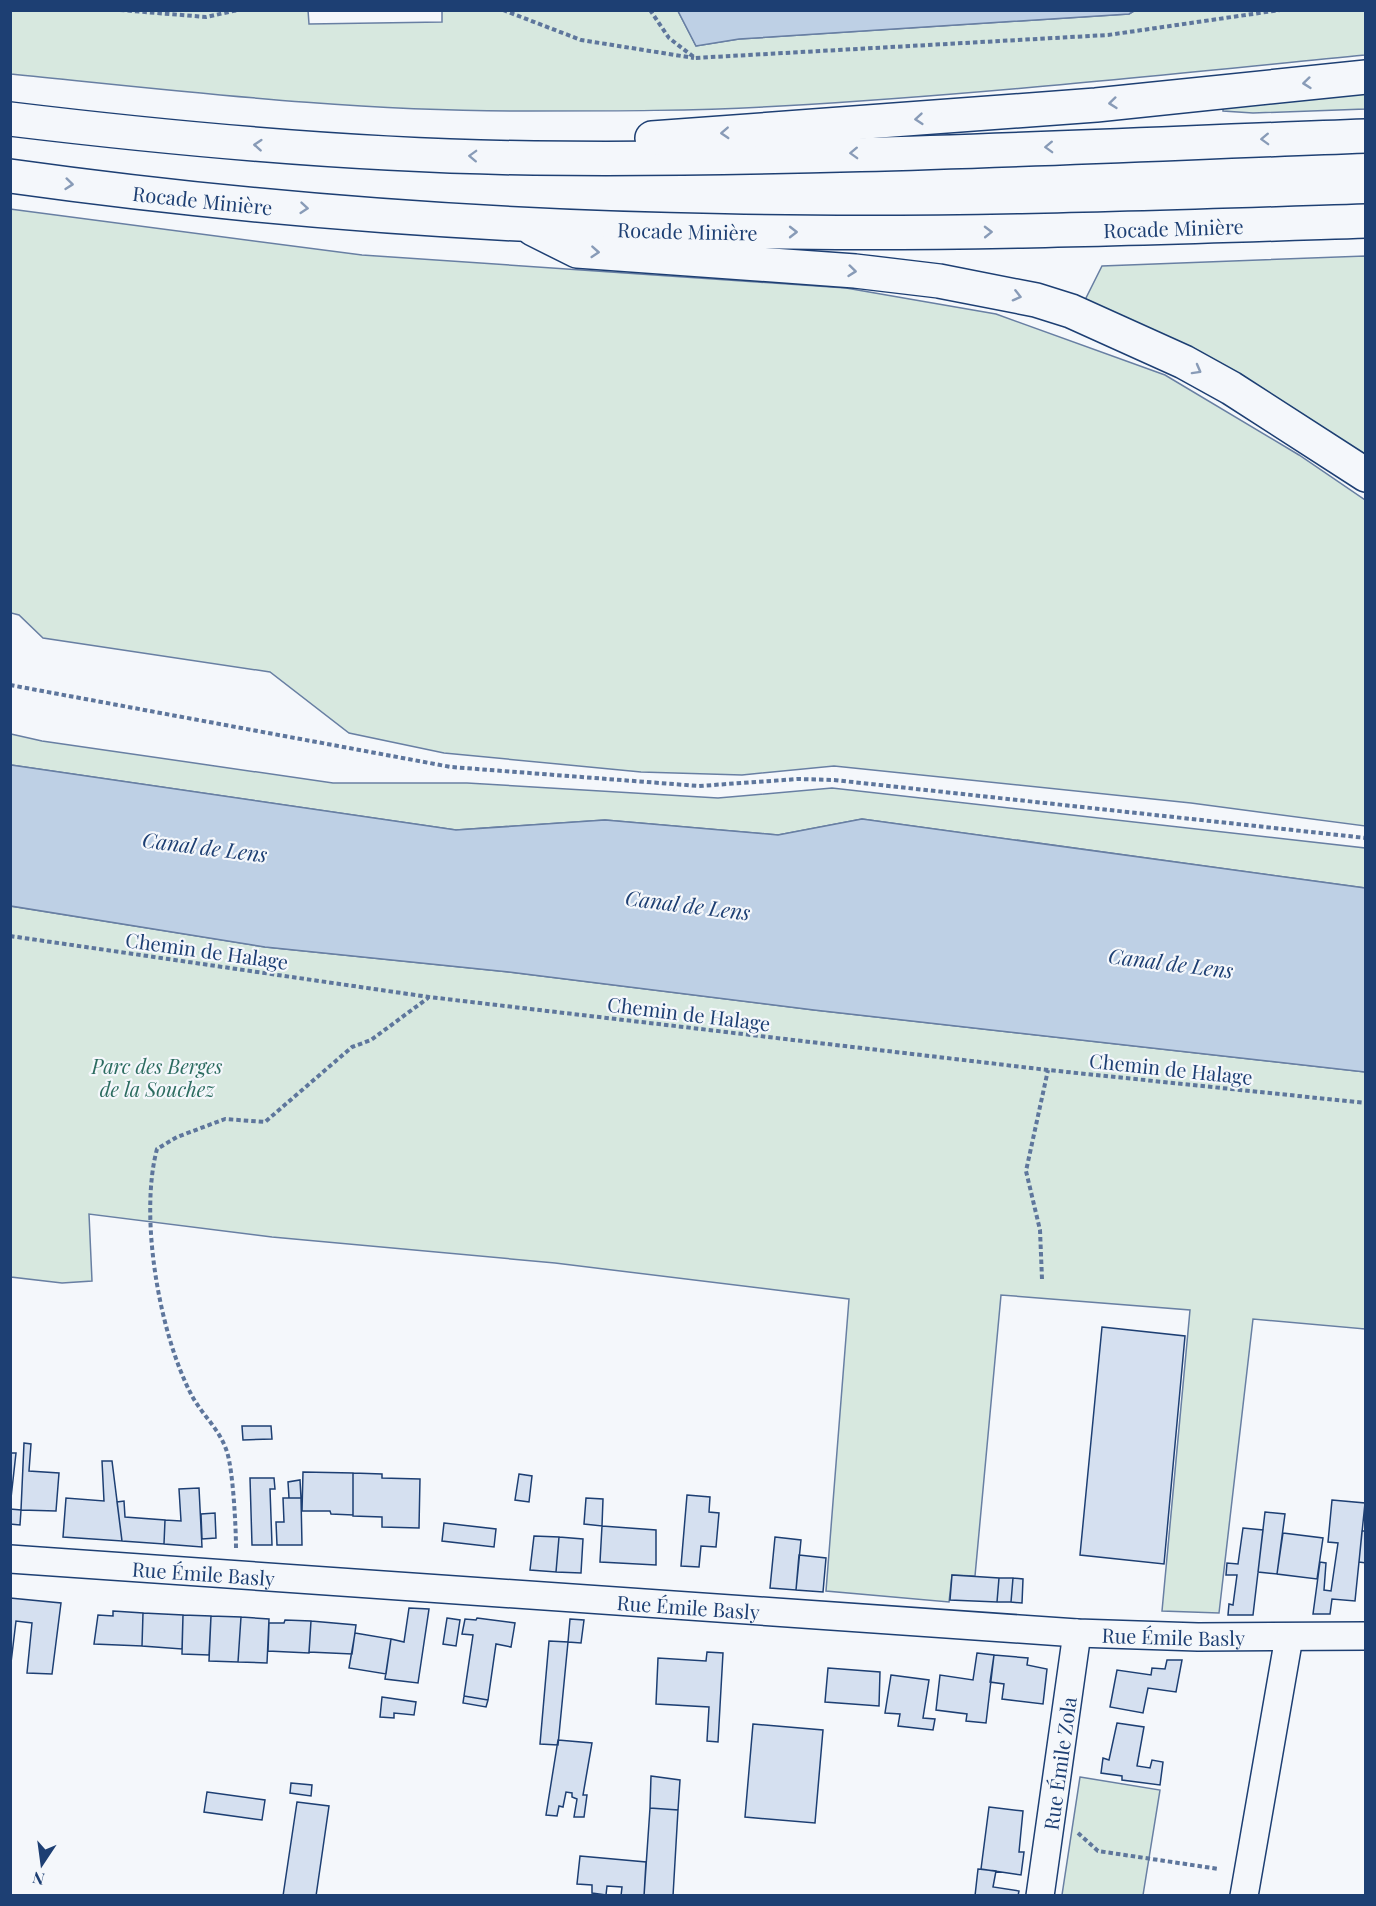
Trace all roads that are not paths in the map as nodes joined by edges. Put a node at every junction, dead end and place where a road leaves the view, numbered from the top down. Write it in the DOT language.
graph roads {
  1 [pos="1365,77"];
  2 [pos="10,119"];
  3 [pos="1365,136"];
  4 [pos="532,158"];
  5 [pos="10,177"];
  6 [pos="1365,221"];
  7 [pos="522,224"];
  8 [pos="1365,475"];
  9 [pos="10,1559"];
  10 [pos="1077,1633"];
  11 [pos="1365,1636"];
  12 [pos="1289,1637"];
  13 [pos="1246,1884"];
  14 [pos="1040,1896"];
  1 -- 4 [label="highway, one-way"];
  4 -- 2 [label="highway, one-way"];
  3 -- 4 [label="highway, one-way"];
  5 -- 7 [label="highway, Rocade Minière, one-way"];
  7 -- 6 [label="highway, Rocade Minière, one-way"];
  7 -- 8 [label="highway, one-way"];
  9 -- 10 [label="street, Rue Émile Basly"];
  10 -- 12 [label="street, Rue Émile Basly"];
  10 -- 14 [label="street, Rue Émile Zola"];
  11 -- 12 [label="street, Rue Émile Basly"];
  12 -- 13 [label="street"];
}
